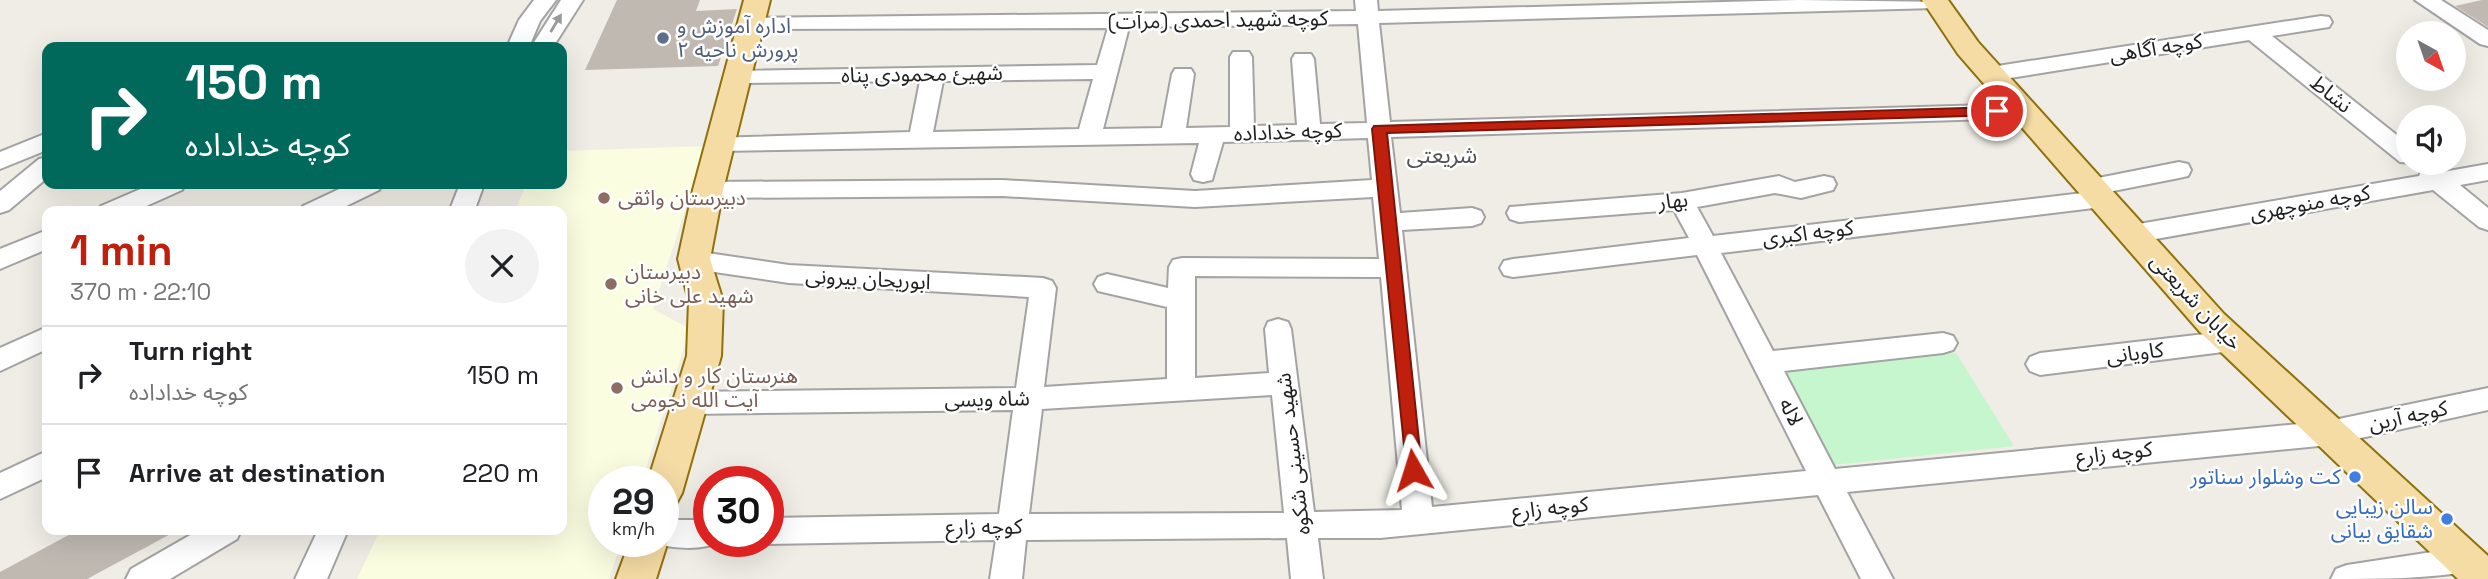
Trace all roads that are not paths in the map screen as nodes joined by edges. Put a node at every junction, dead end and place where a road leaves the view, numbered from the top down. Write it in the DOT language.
graph roads {
  1 [pos="545,0"];
  2 [pos="572,0"];
  3 [pos="1020,0"];
  4 [pos="1155,0"];
  5 [pos="2426,0"];
  6 [pos="1936,1"];
  7 [pos="1367,9"];
  8 [pos="754,11"];
  9 [pos="1160,21"];
  10 [pos="1120,22"];
  11 [pos="2320,22"];
  12 [pos="1015,24"];
  13 [pos="2253,32"];
  14 [pos="2488,39"];
  15 [pos="520,42"];
  16 [pos="545,42"];
  17 [pos="1241,57"];
  18 [pos="1303,59"];
  19 [pos="1106,72"];
  20 [pos="933,74"];
  21 [pos="1183,74"];
  22 [pos="1991,74"];
  23 [pos="737,76"];
  24 [pos="2024,111"];
  25 [pos="1379,129"];
  26 [pos="1309,131"];
  27 [pos="1242,134"];
  28 [pos="1173,135"];
  29 [pos="1213,135"];
  30 [pos="1089,137"];
  31 [pos="920,140"];
  32 [pos="42,143"];
  33 [pos="720,143"];
  34 [pos="2396,146"];
  35 [pos="0,160"];
  36 [pos="42,169"];
  37 [pos="2179,170"];
  38 [pos="2488,172"];
  39 [pos="1203,174"];
  40 [pos="2431,175"];
  41 [pos="2439,181"];
  42 [pos="1824,184"];
  43 [pos="1385,188"];
  44 [pos="162,189"];
  45 [pos="360,189"];
  46 [pos="470,189"];
  47 [pos="708,190"];
  48 [pos="2097,193"];
  49 [pos="1682,201"];
  50 [pos="0,204"];
  51 [pos="124,206"];
  52 [pos="324,206"];
  53 [pos="463,206"];
  54 [pos="1519,213"];
  55 [pos="1472,217"];
  56 [pos="2488,221"];
  57 [pos="1389,222"];
  58 [pos="2133,234"];
  59 [pos="42,241"];
  60 [pos="1704,245"];
  61 [pos="0,260"];
  62 [pos="694,260"];
  63 [pos="1393,268"];
  64 [pos="1513,268"];
  65 [pos="1107,284"];
  66 [pos="1180,300"];
  67 [pos="1278,329"];
  68 [pos="42,339"];
  69 [pos="2231,341"];
  70 [pos="1943,343"];
  71 [pos="0,360"];
  72 [pos="1765,362"];
  73 [pos="2040,365"];
  74 [pos="1284,383"];
  75 [pos="1181,389"];
  76 [pos="1029,399"];
  77 [pos="2488,399"];
  78 [pos="690,402"];
  79 [pos="2329,433"];
  80 [pos="42,466"];
  81 [pos="671,466"];
  82 [pos="1826,481"];
  83 [pos="0,487"];
  84 [pos="1418,520"];
  85 [pos="1301,526"];
  86 [pos="1013,527"];
  87 [pos="784,531"];
  88 [pos="217,535"];
  89 [pos="331,535"];
  90 [pos="644,557"];
  91 [pos="2475,570"];
  92 [pos="142,579"];
  93 [pos="311,579"];
  94 [pos="636,579"];
  95 [pos="1006,579"];
  96 [pos="1307,579"];
  97 [pos="1877,579"];
  98 [pos="2347,579"];
  1 -- 15 [label="street"];
  16 -- 2 [label="street, one-way"];
  3 -- 12 [label="street"];
  4 -- 9 [label="street"];
  5 -- 14 [label="street"];
  6 -- 7 [label="street, کوچه شهید احمدی (مرآت)"];
  6 -- 22 [label="main road, خیابان شریعتی"];
  7 -- 9 [label="street, کوچه شهید احمدی (مرآت)"];
  7 -- 25 [label="street"];
  8 -- 12 [label="street, کوچه شهید احمدی (مرآت)"];
  8 -- 23 [label="main road"];
  9 -- 10 [label="street, کوچه شهید احمدی (مرآت)"];
  10 -- 12 [label="street, کوچه شهید احمدی (مرآت)"];
  10 -- 19 [label="street"];
  11 -- 13 [label="street, کوچه آگاهی"];
  13 -- 22 [label="street, کوچه آگاهی"];
  13 -- 34 [label="street, نشاط"];
  17 -- 27 [label="street"];
  18 -- 26 [label="street"];
  19 -- 20 [label="street, شهیئ محمودی پناه"];
  19 -- 30 [label="street"];
  20 -- 23 [label="street, شهیئ محمودی پناه"];
  20 -- 31 [label="street"];
  21 -- 28 [label="street"];
  22 -- 24 [label="main road, خیابان شریعتی"];
  23 -- 33 [label="main road"];
  24 -- 25 [label="street, کوچه خداداده"];
  24 -- 48 [label="main road, خیابان شریعتی"];
  25 -- 26 [label="street, کوچه خداداده"];
  25 -- 43 [label="street"];
  26 -- 27 [label="street, کوچه خداداده"];
  27 -- 29 [label="street, کوچه خداداده"];
  28 -- 29 [label="street, کوچه خداداده"];
  28 -- 30 [label="street, کوچه خداداده"];
  29 -- 39 [label="street"];
  30 -- 31 [label="street, کوچه خداداده"];
  31 -- 33 [label="street, کوچه خداداده"];
  32 -- 35 [label="street"];
  33 -- 47 [label="main road"];
  36 -- 50 [label="street"];
  37 -- 48 [label="street, کوچه اکبری"];
  38 -- 41 [label="street, کوچه منوچهری"];
  40 -- 41 [label="street"];
  41 -- 56 [label="street"];
  41 -- 58 [label="street, کوچه منوچهری"];
  42 -- 49 [label="street, بهار"];
  43 -- 47 [label="street"];
  43 -- 57 [label="street"];
  44 -- 51 [label="street"];
  45 -- 52 [label="street"];
  46 -- 53 [label="street"];
  47 -- 62 [label="main road"];
  48 -- 58 [label="main road, خیابان شریعتی"];
  48 -- 60 [label="street, کوچه اکبری"];
  49 -- 54 [label="street, بهار"];
  49 -- 60 [label="street, لاله"];
  55 -- 57 [label="street"];
  57 -- 63 [label="street"];
  58 -- 69 [label="main road, خیابان شریعتی"];
  59 -- 61 [label="street"];
  60 -- 64 [label="street, کوچه اکبری"];
  60 -- 72 [label="street, لاله"];
  62 -- 76 [label="street, ابوریحان بیرونی"];
  62 -- 78 [label="main road"];
  63 -- 66 [label="street"];
  63 -- 84 [label="street"];
  65 -- 66 [label="street"];
  66 -- 75 [label="street"];
  67 -- 74 [label="street, شهید حسینی شکوه"];
  68 -- 71 [label="street"];
  69 -- 73 [label="street, کاویانی"];
  69 -- 79 [label="main road, خیابان شریعتی"];
  70 -- 72 [label="street"];
  72 -- 82 [label="street, لاله"];
  74 -- 75 [label="street, شاه ویسی"];
  74 -- 85 [label="street, شهید حسینی شکوه"];
  75 -- 76 [label="street, شاه ویسی"];
  76 -- 78 [label="street, شاه ویسی"];
  76 -- 86 [label="street"];
  77 -- 79 [label="street, کوچه آرین"];
  78 -- 81 [label="main road"];
  79 -- 82 [label="street, کوچه زارع"];
  79 -- 91 [label="main road, خیابان شریعتی"];
  80 -- 83 [label="street"];
  82 -- 84 [label="street, کوچه زارع"];
  82 -- 97 [label="street, لاله"];
  84 -- 85 [label="street, کوچه زارع"];
  85 -- 86 [label="street, کوچه زارع"];
  85 -- 96 [label="street, شهید حسینی شکوه"];
  86 -- 87 [label="street, کوچه زارع"];
  86 -- 95 [label="street"];
  88 -- 92 [label="street"];
  89 -- 93 [label="street"];
  90 -- 94 [label="main road"];
  91 -- 98 [label="street"];
}
